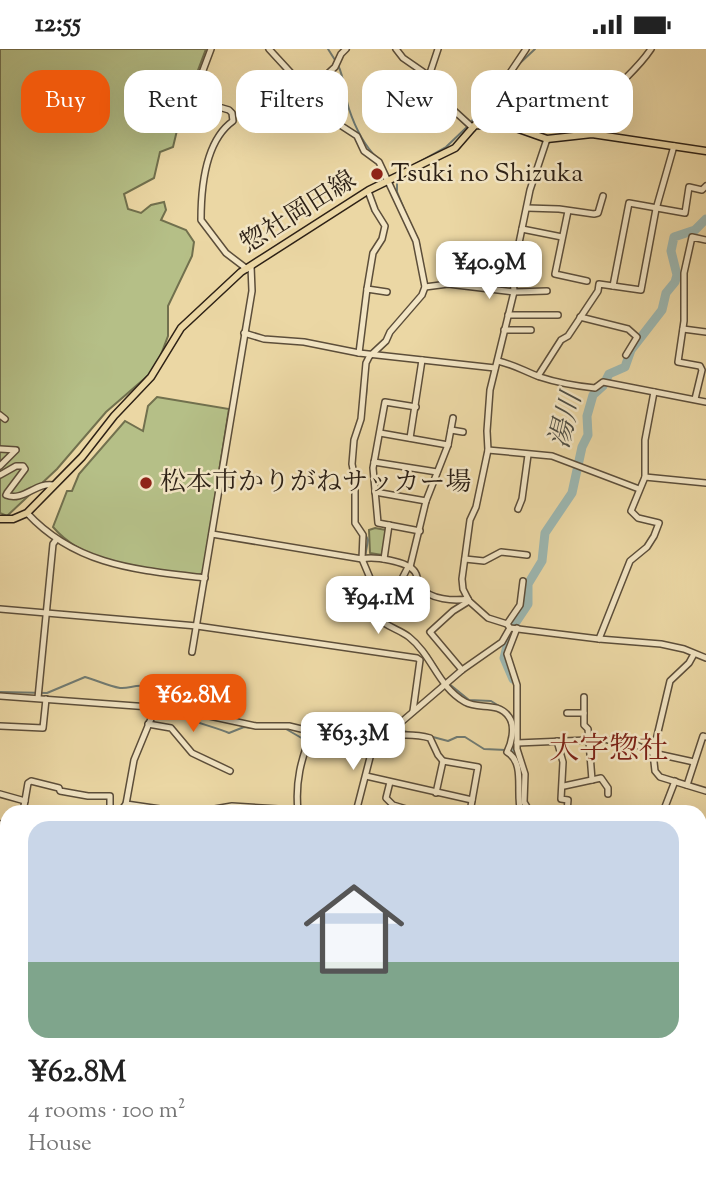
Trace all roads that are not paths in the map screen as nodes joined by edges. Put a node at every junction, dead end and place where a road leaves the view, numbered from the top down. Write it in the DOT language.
graph roads {
  1 [pos="211,49"];
  2 [pos="269,49"];
  3 [pos="346,49"];
  4 [pos="396,49"];
  5 [pos="438,49"];
  6 [pos="526,49"];
  7 [pos="650,49"];
  8 [pos="289,70"];
  9 [pos="332,70"];
  10 [pos="420,70"];
  11 [pos="431,70"];
  12 [pos="512,70"];
  13 [pos="457,113"];
  14 [pos="471,124"];
  15 [pos="348,130"];
  16 [pos="471,130"];
  17 [pos="530,133"];
  18 [pos="592,134"];
  19 [pos="547,139"];
  20 [pos="674,146"];
  21 [pos="706,151"];
  22 [pos="389,181"];
  23 [pos="706,186"];
  24 [pos="368,191"];
  25 [pos="603,196"];
  26 [pos="527,208"];
  27 [pos="656,209"];
  28 [pos="568,211"];
  29 [pos="522,229"];
  30 [pos="562,237"];
  31 [pos="706,240"];
  32 [pos="249,267"];
  33 [pos="587,281"];
  34 [pos="613,286"];
  35 [pos="426,287"];
  36 [pos="367,289"];
  37 [pos="547,291"];
  38 [pos="387,292"];
  39 [pos="513,292"];
  40 [pos="508,315"];
  41 [pos="558,315"];
  42 [pos="580,317"];
  43 [pos="683,329"];
  44 [pos="505,330"];
  45 [pos="531,330"];
  46 [pos="706,332"];
  47 [pos="244,333"];
  48 [pos="359,353"];
  49 [pos="370,355"];
  50 [pos="626,355"];
  51 [pos="422,360"];
  52 [pos="496,365"];
  53 [pos="538,376"];
  54 [pos="654,392"];
  55 [pos="695,399"];
  56 [pos="706,402"];
  57 [pos="415,407"];
  58 [pos="453,418"];
  59 [pos="451,431"];
  60 [pos="463,432"];
  61 [pos="380,433"];
  62 [pos="410,438"];
  63 [pos="448,445"];
  64 [pos="0,449"];
  65 [pos="488,450"];
  66 [pos="528,455"];
  67 [pos="374,462"];
  68 [pos="0,466"];
  69 [pos="437,472"];
  70 [pos="0,475"];
  71 [pos="645,477"];
  72 [pos="706,483"];
  73 [pos="53,485"];
  74 [pos="639,489"];
  75 [pos="375,492"];
  76 [pos="426,501"];
  77 [pos="518,509"];
  78 [pos="27,513"];
  79 [pos="0,519"];
  80 [pos="389,525"];
  81 [pos="420,531"];
  82 [pos="212,534"];
  83 [pos="56,540"];
  84 [pos="527,555"];
  85 [pos="365,558"];
  86 [pos="384,559"];
  87 [pos="466,559"];
  88 [pos="409,567"];
  89 [pos="205,578"];
  90 [pos="523,581"];
  91 [pos="423,590"];
  92 [pos="469,600"];
  93 [pos="0,609"];
  94 [pos="46,612"];
  95 [pos="197,626"];
  96 [pos="511,627"];
  97 [pos="599,639"];
  98 [pos="192,652"];
  99 [pos="694,653"];
  100 [pos="706,658"];
  101 [pos="462,670"];
  102 [pos="445,686"];
  103 [pos="0,696"];
  104 [pos="584,697"];
  105 [pos="38,698"];
  106 [pos="46,699"];
  107 [pos="155,709"];
  108 [pos="414,711"];
  109 [pos="567,713"];
  110 [pos="584,713"];
  111 [pos="148,724"];
  112 [pos="0,726"];
  113 [pos="374,730"];
  114 [pos="312,732"];
  115 [pos="706,737"];
  116 [pos="375,738"];
  117 [pos="588,740"];
  118 [pos="608,740"];
  119 [pos="557,741"];
  120 [pos="517,743"];
  121 [pos="653,753"];
  122 [pos="443,761"];
  123 [pos="694,762"];
  124 [pos="230,771"];
  125 [pos="366,776"];
  126 [pos="592,780"];
  127 [pos="675,781"];
  128 [pos="390,782"];
  129 [pos="687,785"];
  130 [pos="564,786"];
  131 [pos="706,791"];
  132 [pos="436,793"];
  133 [pos="0,794"];
  134 [pos="608,795"];
  135 [pos="472,800"];
  136 [pos="25,801"];
  137 [pos="126,804"];
  138 [pos="24,805"];
  139 [pos="110,805"];
  140 [pos="129,805"];
  141 [pos="297,805"];
  142 [pos="358,805"];
  143 [pos="393,805"];
  144 [pos="471,805"];
  145 [pos="519,805"];
  146 [pos="526,805"];
  147 [pos="568,805"];
  148 [pos="666,805"];
  1 -- 32 [label="street"];
  2 -- 8 [label="street"];
  3 -- 9 [label="street"];
  4 -- 10 [label="street"];
  5 -- 11 [label="street"];
  6 -- 12 [label="street"];
  7 -- 18 [label="street"];
  13 -- 14 [label="street"];
  15 -- 22 [label="street"];
  16 -- 22 [label="main road, 惣社岡田線"];
  17 -- 19 [label="main road"];
  18 -- 19 [label="main road"];
  18 -- 20 [label="main road"];
  19 -- 26 [label="street"];
  20 -- 21 [label="main road"];
  20 -- 27 [label="street"];
  22 -- 24 [label="main road, 惣社岡田線"];
  22 -- 35 [label="street"];
  23 -- 27 [label="street"];
  24 -- 32 [label="main road, 惣社岡田線"];
  24 -- 36 [label="street"];
  25 -- 28 [label="street"];
  26 -- 28 [label="street"];
  26 -- 29 [label="street"];
  27 -- 34 [label="street"];
  27 -- 34 [label="street"];
  28 -- 30 [label="street"];
  29 -- 30 [label="street"];
  29 -- 39 [label="street"];
  30 -- 33 [label="street"];
  31 -- 43 [label="street"];
  32 -- 47 [label="street"];
  32 -- 73 [label="main road, 惣社岡田線"];
  34 -- 42 [label="street"];
  35 -- 39 [label="street"];
  35 -- 49 [label="street"];
  36 -- 38 [label="street"];
  36 -- 48 [label="street"];
  37 -- 39 [label="street"];
  39 -- 40 [label="street"];
  40 -- 41 [label="street"];
  40 -- 44 [label="street"];
  42 -- 50 [label="street"];
  42 -- 53 [label="street"];
  43 -- 46 [label="street"];
  43 -- 55 [label="street"];
  44 -- 45 [label="street"];
  44 -- 52 [label="street"];
  47 -- 48 [label="street"];
  47 -- 82 [label="street"];
  48 -- 49 [label="street"];
  49 -- 51 [label="street"];
  49 -- 85 [label="street"];
  51 -- 52 [label="street"];
  51 -- 57 [label="street"];
  52 -- 53 [label="street"];
  52 -- 65 [label="street"];
  53 -- 54 [label="street"];
  54 -- 55 [label="street"];
  54 -- 71 [label="street"];
  55 -- 56 [label="street"];
  57 -- 61 [label="street"];
  57 -- 62 [label="street"];
  58 -- 59 [label="street"];
  59 -- 60 [label="street"];
  59 -- 63 [label="street"];
  61 -- 62 [label="street"];
  61 -- 67 [label="street"];
  62 -- 63 [label="street"];
  63 -- 69 [label="street"];
  64 -- 68 [label="street"];
  65 -- 66 [label="street"];
  65 -- 87 [label="street"];
  66 -- 74 [label="street"];
  66 -- 77 [label="street"];
  67 -- 69 [label="street"];
  67 -- 75 [label="street"];
  69 -- 76 [label="street"];
  70 -- 73 [label="street"];
  71 -- 72 [label="street"];
  71 -- 74 [label="street"];
  73 -- 78 [label="main road, 惣社岡田線"];
  74 -- 97 [label="street"];
  75 -- 76 [label="street"];
  75 -- 80 [label="street"];
  76 -- 81 [label="street"];
  78 -- 79 [label="main road"];
  78 -- 83 [label="street"];
  80 -- 81 [label="street"];
  80 -- 86 [label="street"];
  81 -- 88 [label="street"];
  82 -- 85 [label="street"];
  82 -- 89 [label="street"];
  83 -- 89 [label="street"];
  83 -- 94 [label="street"];
  84 -- 87 [label="street"];
  85 -- 86 [label="street"];
  85 -- 102 [label="street"];
  86 -- 88 [label="street"];
  87 -- 92 [label="street"];
  88 -- 91 [label="street"];
  88 -- 91 [label="street"];
  89 -- 95 [label="street"];
  90 -- 96 [label="street"];
  91 -- 92 [label="street"];
  92 -- 96 [label="street"];
  92 -- 101 [label="street"];
  93 -- 94 [label="street"];
  94 -- 95 [label="street"];
  94 -- 105 [label="street"];
  95 -- 98 [label="street"];
  95 -- 108 [label="street"];
  96 -- 97 [label="street"];
  96 -- 101 [label="street"];
  96 -- 120 [label="street"];
  97 -- 99 [label="street"];
  99 -- 100 [label="street"];
  99 -- 121 [label="street"];
  101 -- 102 [label="street"];
  102 -- 108 [label="street"];
  102 -- 145 [label="street"];
  103 -- 105 [label="street"];
  104 -- 110 [label="street"];
  105 -- 106 [label="street"];
  106 -- 107 [label="street"];
  106 -- 112 [label="street"];
  107 -- 111 [label="street"];
  107 -- 114 [label="street"];
  108 -- 113 [label="street"];
  109 -- 110 [label="street"];
  110 -- 117 [label="street"];
  111 -- 124 [label="street"];
  111 -- 137 [label="street"];
  113 -- 114 [label="street"];
  113 -- 116 [label="street"];
  114 -- 141 [label="street"];
  115 -- 123 [label="street"];
  116 -- 122 [label="street"];
  116 -- 125 [label="street"];
  117 -- 119 [label="street"];
  117 -- 126 [label="street"];
  118 -- 121 [label="street"];
  119 -- 120 [label="street"];
  119 -- 130 [label="street"];
  120 -- 146 [label="street"];
  121 -- 123 [label="street"];
  121 -- 127 [label="street"];
  122 -- 132 [label="street"];
  122 -- 135 [label="street"];
  123 -- 129 [label="street"];
  125 -- 128 [label="street"];
  125 -- 142 [label="street"];
  126 -- 130 [label="street"];
  126 -- 134 [label="street"];
  127 -- 129 [label="street"];
  127 -- 148 [label="street"];
  128 -- 132 [label="street"];
  128 -- 143 [label="street"];
  129 -- 131 [label="street"];
  130 -- 147 [label="street"];
  132 -- 135 [label="street"];
  133 -- 136 [label="street"];
  135 -- 144 [label="street"];
  136 -- 138 [label="street"];
  136 -- 139 [label="street"];
  137 -- 140 [label="street"];
}
